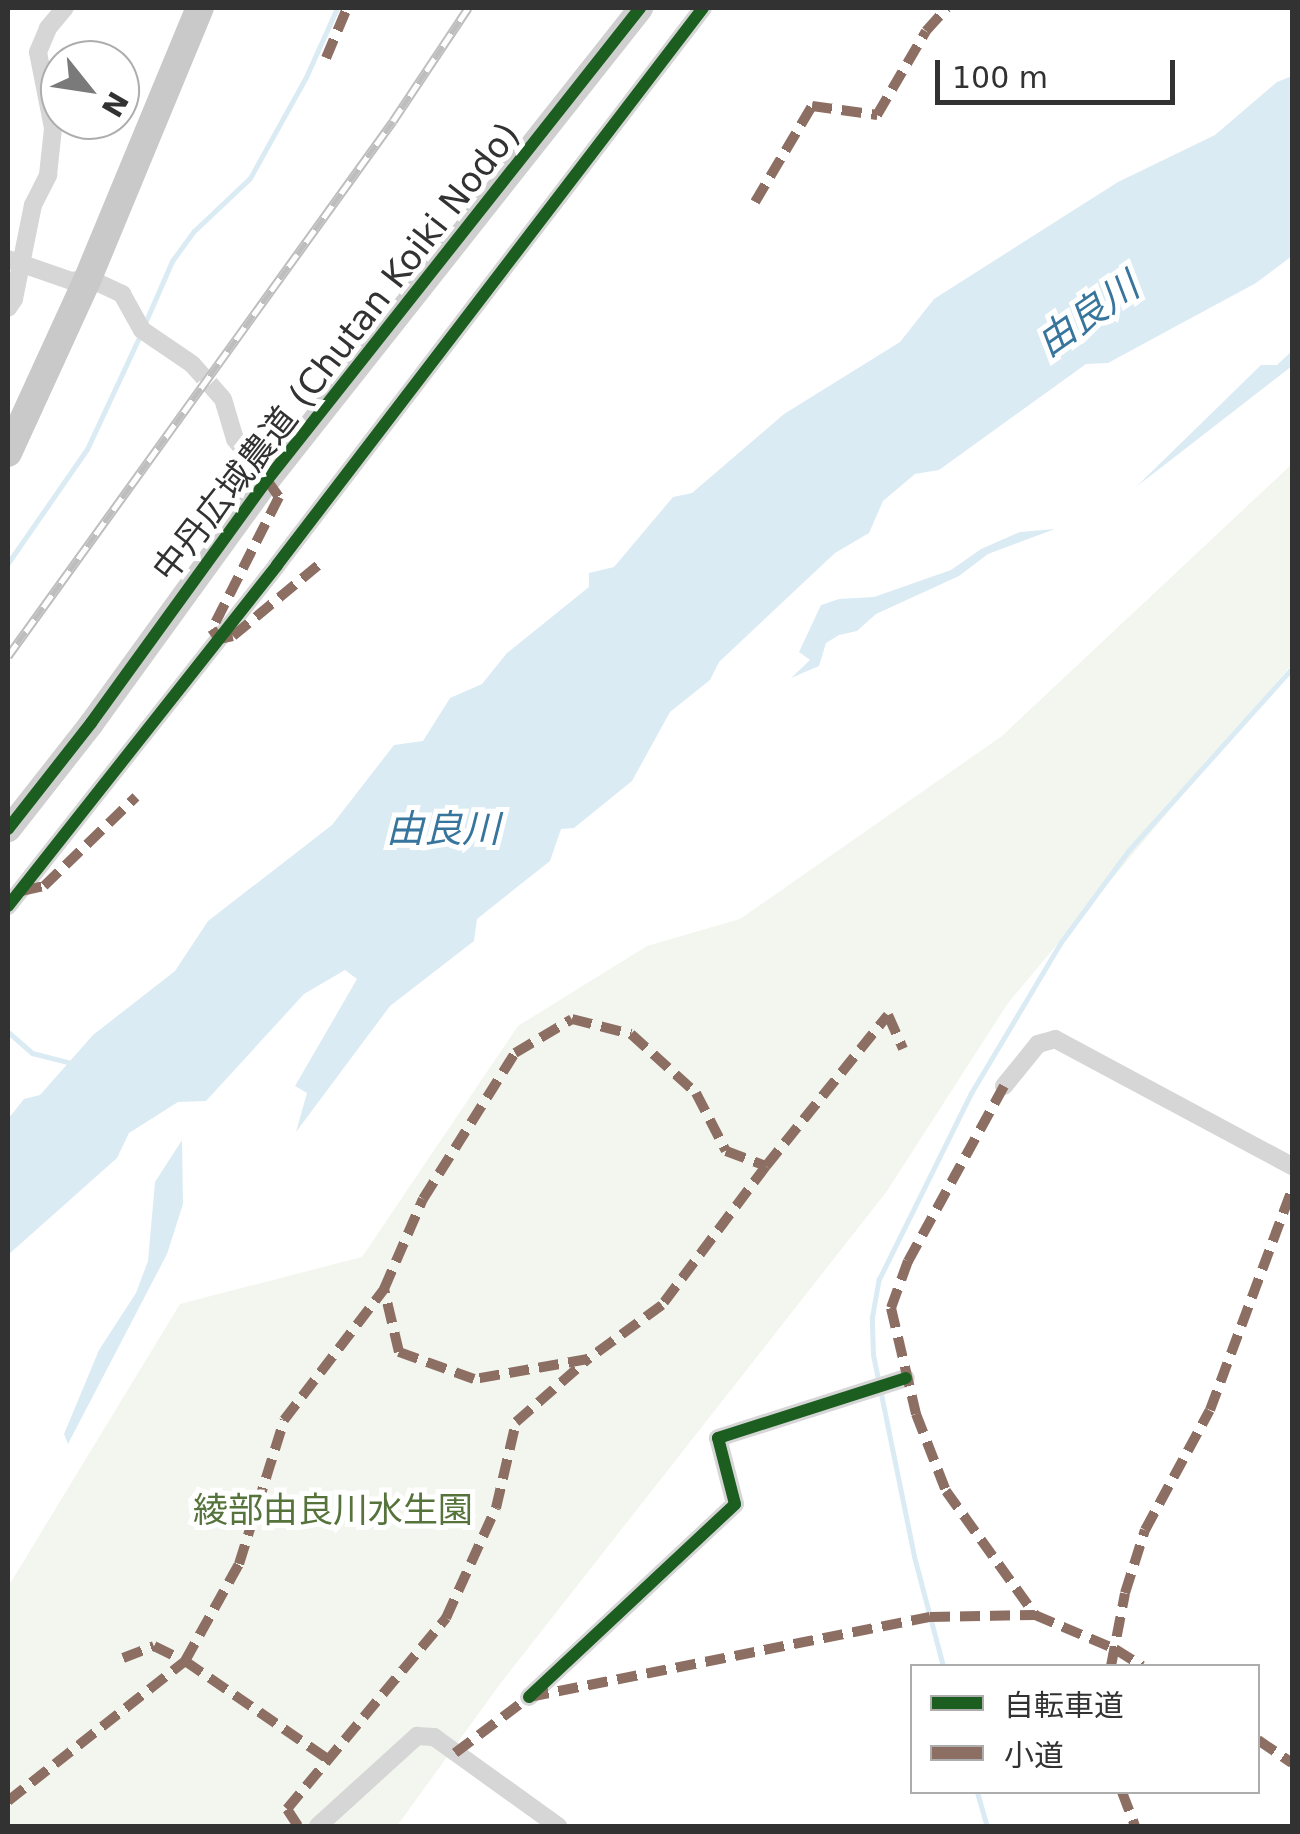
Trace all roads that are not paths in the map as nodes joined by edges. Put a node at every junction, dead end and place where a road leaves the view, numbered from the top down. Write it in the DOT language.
graph roads {
  1 [pos="65,8"];
  2 [pos="200,8"];
  3 [pos="640,8"];
  4 [pos="703,8"];
  5 [pos="15,261"];
  6 [pos="88,278"];
  7 [pos="8,308"];
  8 [pos="192,364"];
  9 [pos="223,399"];
  10 [pos="8,452"];
  11 [pos="268,480"];
  12 [pos="8,828"];
  13 [pos="8,906"];
  14 [pos="1004,1086"];
  15 [pos="1292,1166"];
  16 [pos="906,1378"];
  17 [pos="529,1697"];
  18 [pos="318,1826"];
  19 [pos="558,1826"];
  1 -- 5 [label="street"];
  2 -- 6 [label="main road"];
  3 -- 11 [label="street, 中丹広域農道 (Chutan Koiki Nodo)"];
  4 -- 13 [label="street"];
  5 -- 6 [label="street"];
  5 -- 7 [label="street"];
  6 -- 8 [label="street"];
  6 -- 10 [label="main road"];
  9 -- 11 [label="street"];
  11 -- 12 [label="street, 中丹広域農道 (Chutan Koiki Nodo)"];
  14 -- 15 [label="street"];
  16 -- 17 [label="street"];
  18 -- 19 [label="street"];
}
